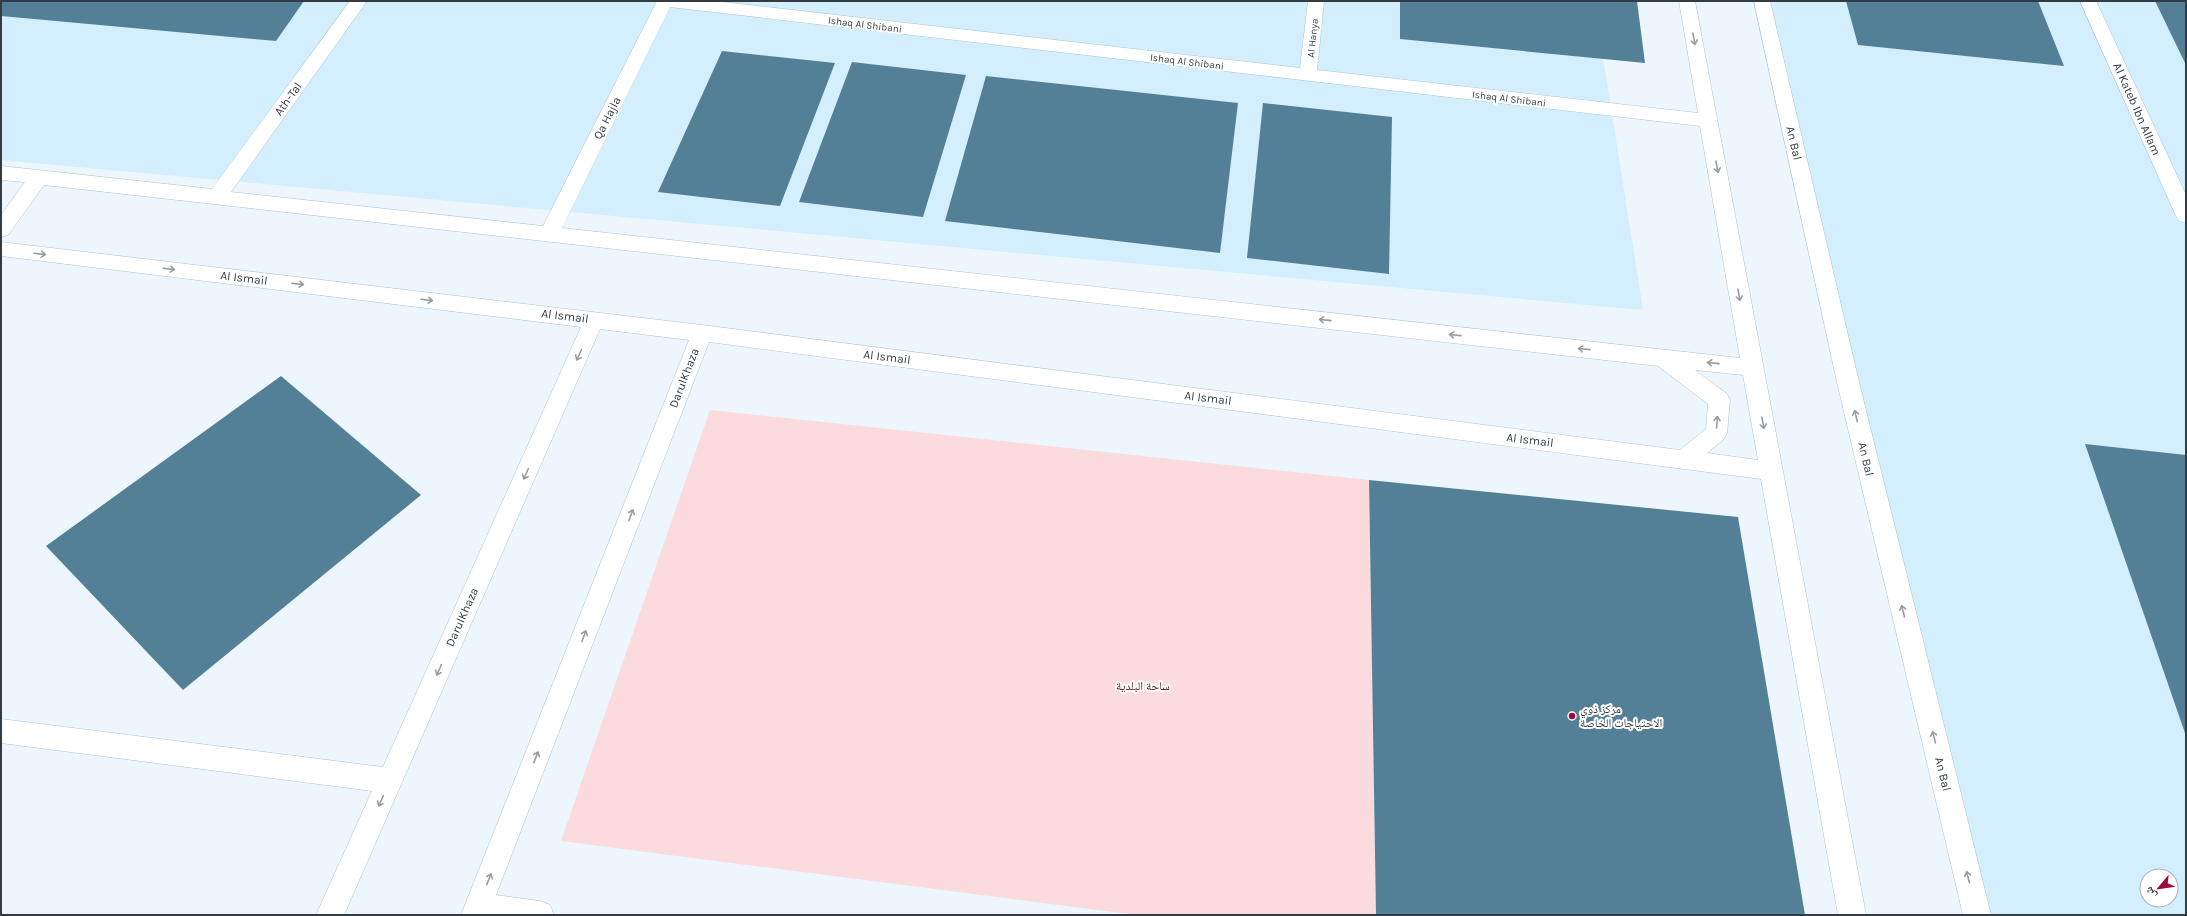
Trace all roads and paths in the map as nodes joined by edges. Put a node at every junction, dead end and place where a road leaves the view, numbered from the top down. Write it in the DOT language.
graph roads {
  1 [pos="359,1"];
  2 [pos="666,1"];
  3 [pos="1316,1"];
  4 [pos="1687,1"];
  5 [pos="1762,1"];
  6 [pos="2088,1"];
  7 [pos="1308,75"];
  8 [pos="1708,121"];
  9 [pos="1,173"];
  10 [pos="39,178"];
  11 [pos="217,197"];
  12 [pos="2186,216"];
  13 [pos="1,230"];
  14 [pos="549,234"];
  15 [pos="1,249"];
  16 [pos="594,320"];
  17 [pos="702,333"];
  18 [pos="1662,358"];
  19 [pos="1752,368"];
  20 [pos="1684,460"];
  21 [pos="1772,471"];
  22 [pos="1,731"];
  23 [pos="390,781"];
  24 [pos="477,910"];
  25 [pos="330,915"];
  26 [pos="540,915"];
  27 [pos="1852,915"];
  28 [pos="1977,915"];
  1 -- 11 [label="street, Ath-Tal"];
  2 -- 7 [label="street, Ishaq Al Shibani"];
  2 -- 14 [label="street, Qa Hajla"];
  3 -- 7 [label="street, Al Hanya"];
  4 -- 8 [label="street, one-way"];
  28 -- 5 [label="street, An Bal, one-way"];
  6 -- 12 [label="street, Al Kateb Ibn Allam"];
  7 -- 8 [label="street, Ishaq Al Shibani"];
  8 -- 19 [label="street, one-way"];
  9 -- 10 [label="street"];
  10 -- 11 [label="street"];
  10 -- 13 [label="street"];
  11 -- 14 [label="street"];
  18 -- 14 [label="street, one-way"];
  15 -- 16 [label="street, Al Ismail, one-way"];
  16 -- 17 [label="street, Al Ismail"];
  16 -- 23 [label="street, DarulKhaza, one-way"];
  17 -- 20 [label="street, Al Ismail"];
  24 -- 17 [label="street, DarulKhaza, one-way"];
  19 -- 18 [label="street, one-way"];
  20 -- 18 [label="street, one-way"];
  19 -- 21 [label="street, one-way"];
  20 -- 21 [label="street, Al Ismail"];
  21 -- 27 [label="street"];
  22 -- 23 [label="street"];
  23 -- 25 [label="street, DarulKhaza, one-way"];
  24 -- 26 [label="street"];
}
